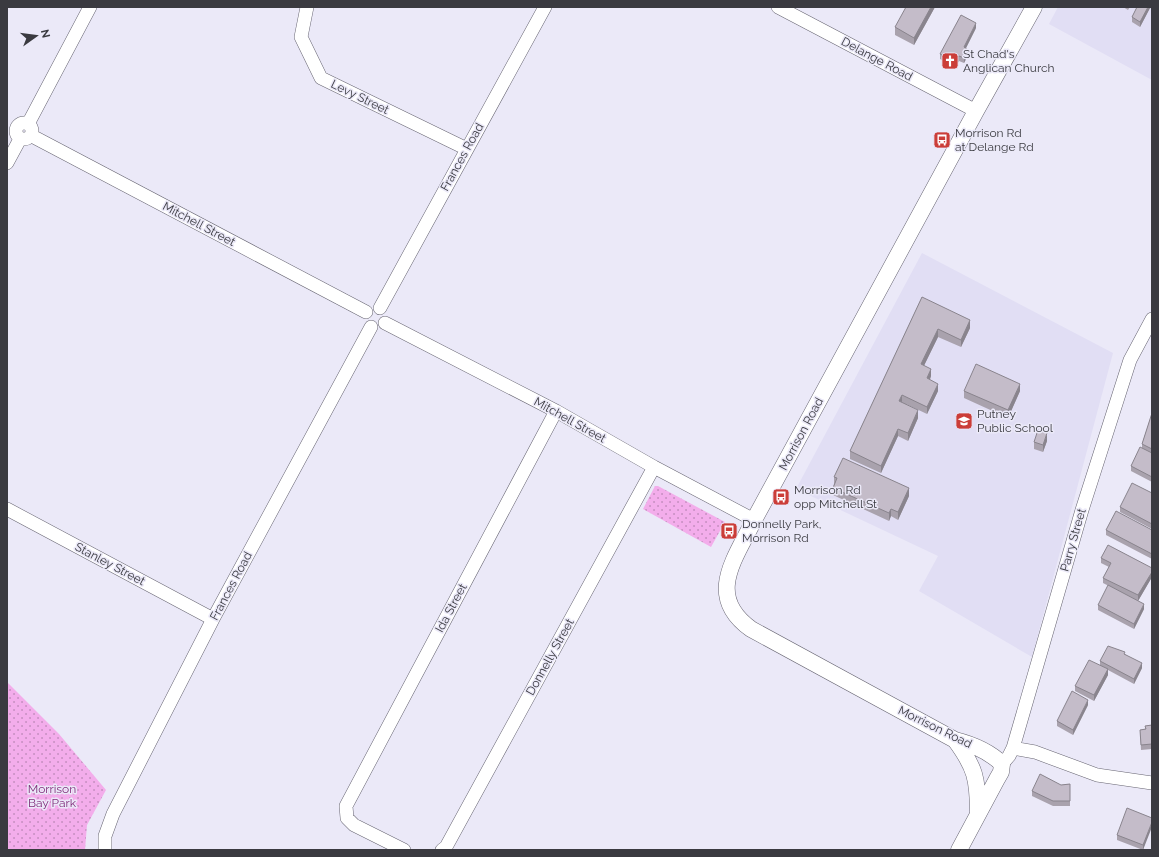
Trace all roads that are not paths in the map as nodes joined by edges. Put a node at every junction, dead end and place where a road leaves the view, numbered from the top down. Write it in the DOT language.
graph roads {
  1 [pos="90,7"];
  2 [pos="307,7"];
  3 [pos="545,7"];
  4 [pos="778,7"];
  5 [pos="1034,7"];
  6 [pos="976,110"];
  7 [pos="21,129"];
  8 [pos="467,149"];
  9 [pos="7,163"];
  10 [pos="380,308"];
  11 [pos="366,312"];
  12 [pos="1152,319"];
  13 [pos="385,323"];
  14 [pos="371,327"];
  15 [pos="556,411"];
  16 [pos="654,467"];
  17 [pos="7,509"];
  18 [pos="754,520"];
  19 [pos="213,619"];
  20 [pos="955,740"];
  21 [pos="1013,748"];
  22 [pos="1002,764"];
  23 [pos="1152,783"];
  24 [pos="978,815"];
  25 [pos="444,848"];
  26 [pos="105,850"];
  27 [pos="404,850"];
  28 [pos="959,850"];
  1 -- 7 [label="street"];
  2 -- 8 [label="street, Levy Street"];
  3 -- 8 [label="street, Frances Road"];
  4 -- 6 [label="street, Delange Road"];
  5 -- 6 [label="street, Morrison Road"];
  6 -- 18 [label="street, Morrison Road"];
  7 -- 9 [label="street"];
  7 -- 11 [label="street, Mitchell Street"];
  8 -- 10 [label="street, Frances Road"];
  10 -- 11 [label="street"];
  10 -- 13 [label="street"];
  11 -- 14 [label="street"];
  12 -- 21 [label="street, Parry Street"];
  13 -- 14 [label="street"];
  13 -- 15 [label="street, Mitchell Street"];
  14 -- 19 [label="street, Frances Road"];
  15 -- 16 [label="street, Mitchell Street"];
  15 -- 27 [label="street, Ida Street"];
  16 -- 18 [label="street, Mitchell Street"];
  16 -- 25 [label="street, Donnelly Street"];
  17 -- 19 [label="street, Stanley Street"];
  18 -- 20 [label="street, Morrison Road"];
  19 -- 26 [label="street, Frances Road"];
  20 -- 22 [label="street, Morrison Road"];
  20 -- 24 [label="street"];
  21 -- 22 [label="street, Parry Street"];
  21 -- 23 [label="street"];
  22 -- 24 [label="street"];
  24 -- 28 [label="street"];
}
